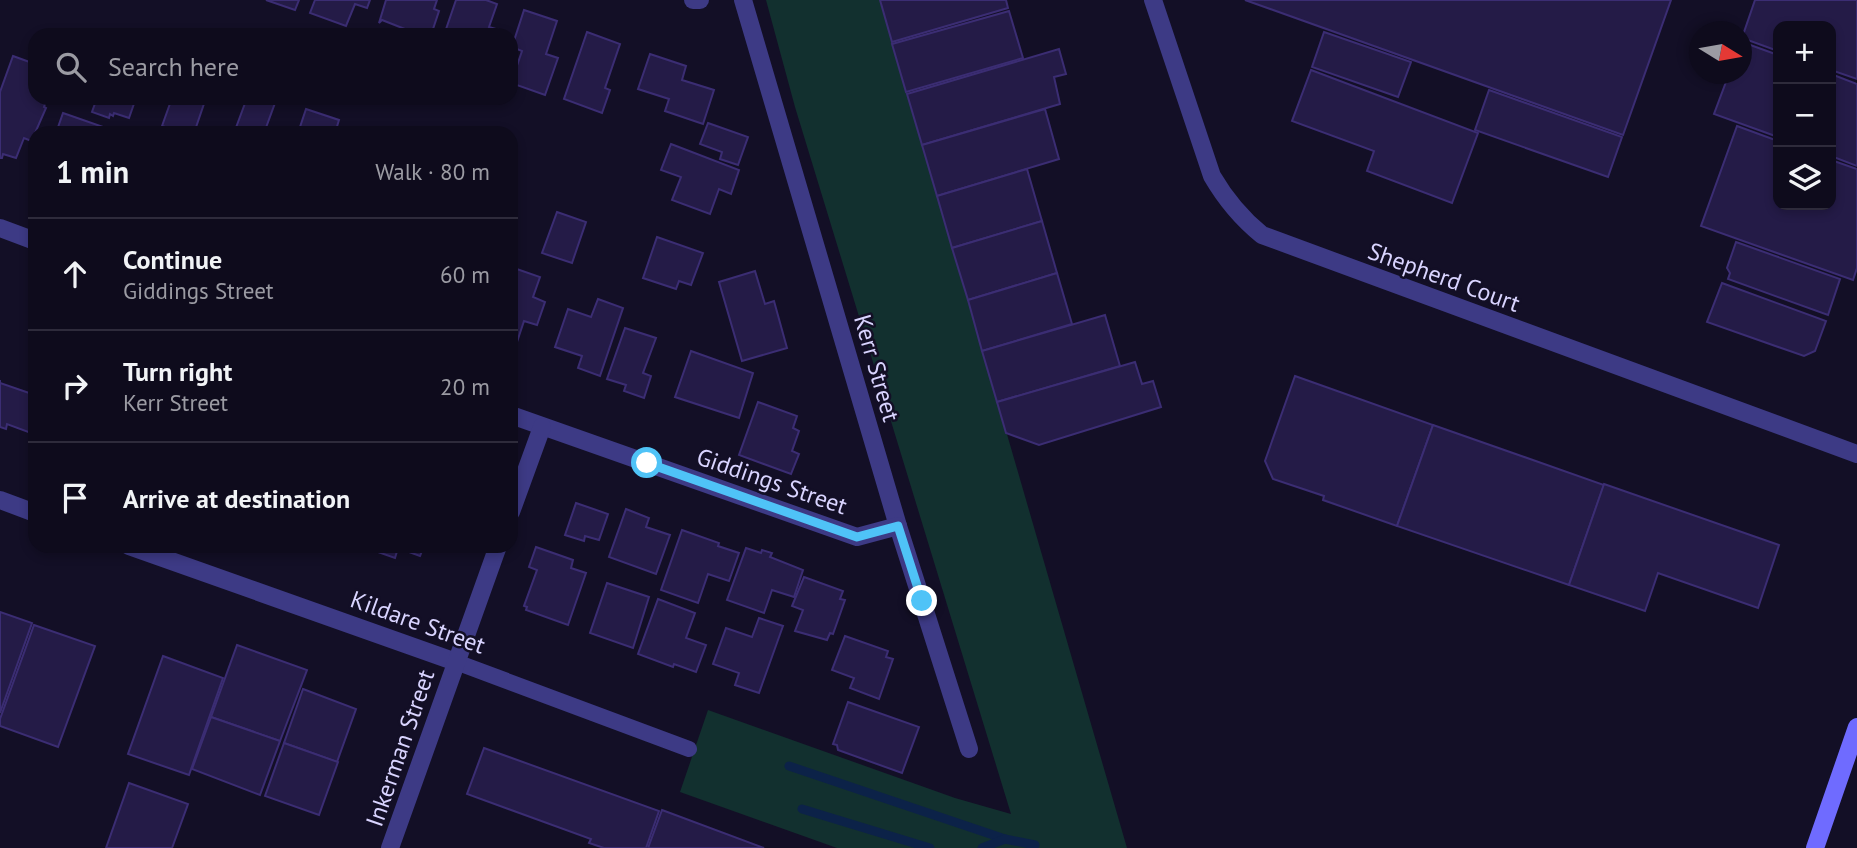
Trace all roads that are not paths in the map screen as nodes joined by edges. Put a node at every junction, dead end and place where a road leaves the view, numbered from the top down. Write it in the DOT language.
graph roads {
  1 [pos="693,0"];
  2 [pos="700,0"];
  3 [pos="743,0"];
  4 [pos="1153,0"];
  5 [pos="0,228"];
  6 [pos="28,238"];
  7 [pos="518,418"];
  8 [pos="542,427"];
  9 [pos="1857,454"];
  10 [pos="518,493"];
  11 [pos="0,500"];
  12 [pos="28,510"];
  13 [pos="898,526"];
  14 [pos="149,553"];
  15 [pos="495,553"];
  16 [pos="456,662"];
  17 [pos="1857,727"];
  18 [pos="969,749"];
  19 [pos="689,750"];
  20 [pos="390,848"];
  21 [pos="1815,848"];
  1 -- 2 [label="street"];
  3 -- 13 [label="street, Kerr Street"];
  4 -- 9 [label="street, Shepherd Court"];
  5 -- 6 [label="street"];
  7 -- 8 [label="street, Giddings Street"];
  8 -- 10 [label="street"];
  8 -- 13 [label="street, Giddings Street"];
  11 -- 12 [label="street"];
  13 -- 18 [label="street, Kerr Street"];
  14 -- 16 [label="street, Kildare Street"];
  15 -- 16 [label="street, Inkerman Street"];
  16 -- 19 [label="lane, Kildare Street"];
  16 -- 20 [label="street, Inkerman Street"];
  17 -- 21 [label="main road"];
}
